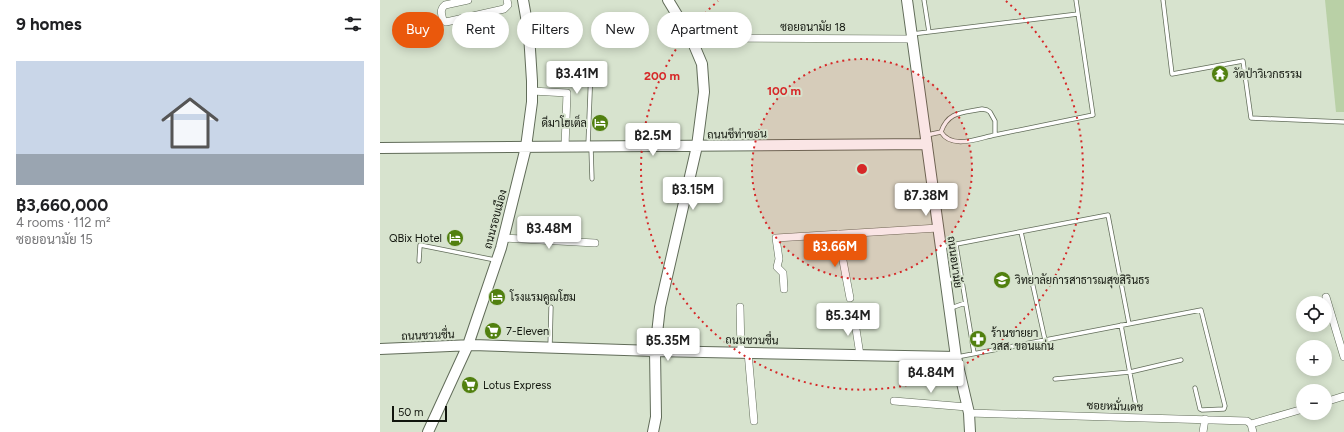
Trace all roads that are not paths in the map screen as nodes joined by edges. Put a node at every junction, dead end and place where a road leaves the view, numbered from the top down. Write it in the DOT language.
graph roads {
  1 [pos="468,0"];
  2 [pos="507,0"];
  3 [pos="524,0"];
  4 [pos="668,0"];
  5 [pos="906,0"];
  6 [pos="924,0"];
  7 [pos="1076,0"];
  8 [pos="1163,0"];
  9 [pos="675,12"];
  10 [pos="1078,14"];
  11 [pos="929,32"];
  12 [pos="912,37"];
  13 [pos="752,38"];
  14 [pos="695,48"];
  15 [pos="591,68"];
  16 [pos="532,91"];
  17 [pos="1344,122"];
  18 [pos="941,132"];
  19 [pos="995,135"];
  20 [pos="926,139"];
  21 [pos="590,146"];
  22 [pos="697,146"];
  23 [pos="526,147"];
  24 [pos="565,147"];
  25 [pos="380,148"];
  26 [pos="592,179"];
  27 [pos="947,202"];
  28 [pos="935,203"];
  29 [pos="938,228"];
  30 [pos="1021,232"];
  31 [pos="838,234"];
  32 [pos="503,238"];
  33 [pos="595,243"];
  34 [pos="956,244"];
  35 [pos="941,247"];
  36 [pos="419,261"];
  37 [pos="496,261"];
  38 [pos="961,278"];
  39 [pos="946,280"];
  40 [pos="784,290"];
  41 [pos="850,298"];
  42 [pos="965,303"];
  43 [pos="551,307"];
  44 [pos="740,307"];
  45 [pos="949,308"];
  46 [pos="854,316"];
  47 [pos="1332,318"];
  48 [pos="1129,324"];
  49 [pos="1121,325"];
  50 [pos="1045,340"];
  51 [pos="468,345"];
  52 [pos="550,348"];
  53 [pos="380,349"];
  54 [pos="655,351"];
  55 [pos="744,352"];
  56 [pos="974,353"];
  57 [pos="860,355"];
  58 [pos="956,357"];
  59 [pos="1344,357"];
  60 [pos="1182,360"];
  61 [pos="1130,372"];
  62 [pos="1055,378"];
  63 [pos="1195,388"];
  64 [pos="1344,396"];
  65 [pos="1332,400"];
  66 [pos="894,401"];
  67 [pos="1136,406"];
  68 [pos="968,410"];
  69 [pos="1296,411"];
  70 [pos="1205,419"];
  71 [pos="754,421"];
  72 [pos="1251,424"];
  73 [pos="429,432"];
  74 [pos="653,432"];
  75 [pos="970,432"];
  76 [pos="1203,432"];
  77 [pos="1253,432"];
  1 -- 2 [label="street"];
  3 -- 16 [label="street, ถนนรอบเมือง"];
  4 -- 9 [label="street"];
  5 -- 12 [label="street, ถนนอนามัย"];
  6 -- 11 [label="lane"];
  7 -- 10 [label="lane"];
  8 -- 17 [label="lane"];
  10 -- 11 [label="lane"];
  10 -- 19 [label="lane"];
  11 -- 12 [label="lane"];
  12 -- 13 [label="street, ซอยอนามัย 18"];
  12 -- 20 [label="street, ถนนอนามัย"];
  14 -- 22 [label="street"];
  15 -- 21 [label="lane"];
  16 -- 23 [label="street, ถนนรอบเมือง"];
  16 -- 24 [label="street"];
  18 -- 19 [label="lane"];
  18 -- 19 [label="lane"];
  18 -- 20 [label="lane"];
  20 -- 22 [label="street, ถนนชีท่าขอน"];
  20 -- 28 [label="street, ถนนอนามัย"];
  21 -- 22 [label="street, ถนนชีท่าขอน"];
  21 -- 24 [label="street, ถนนชีท่าขอน"];
  21 -- 26 [label="lane"];
  22 -- 54 [label="street"];
  23 -- 24 [label="street, ถนนชีท่าขอน"];
  23 -- 25 [label="street, ถนนชีท่าขอน"];
  23 -- 32 [label="street, ถนนรอบเมือง"];
  27 -- 28 [label="lane"];
  28 -- 29 [label="street, ถนนอนามัย"];
  29 -- 31 [label="street"];
  29 -- 35 [label="street, ถนนอนามัย"];
  30 -- 34 [label="lane"];
  30 -- 48 [label="lane"];
  30 -- 50 [label="lane"];
  31 -- 40 [label="street"];
  31 -- 41 [label="street"];
  32 -- 33 [label="street"];
  32 -- 37 [label="street, ถนนรอบเมือง"];
  34 -- 35 [label="lane"];
  34 -- 38 [label="lane"];
  35 -- 39 [label="street, ถนนอนามัย"];
  36 -- 37 [label="lane"];
  37 -- 51 [label="street, ถนนรอบเมือง"];
  38 -- 39 [label="lane"];
  38 -- 42 [label="lane"];
  39 -- 45 [label="street, ถนนอนามัย"];
  42 -- 45 [label="lane"];
  42 -- 56 [label="lane"];
  43 -- 52 [label="lane"];
  44 -- 55 [label="street"];
  45 -- 58 [label="street, ถนนอนามัย"];
  46 -- 57 [label="street"];
  47 -- 59 [label="street"];
  48 -- 49 [label="lane"];
  48 -- 63 [label="lane"];
  49 -- 50 [label="lane"];
  49 -- 61 [label="lane"];
  50 -- 56 [label="lane"];
  51 -- 52 [label="street, ถนนชวนชื่น"];
  51 -- 53 [label="street, ถนนชวนชื่น"];
  51 -- 73 [label="street, ถนนรอบเมือง"];
  52 -- 54 [label="street, ถนนชวนชื่น"];
  54 -- 55 [label="street, ถนนชวนชื่น"];
  54 -- 74 [label="street"];
  55 -- 57 [label="street, ถนนชวนชื่น"];
  55 -- 71 [label="street"];
  56 -- 58 [label="lane"];
  57 -- 58 [label="street, ถนนชวนชื่น"];
  58 -- 68 [label="street, ถนนอนามัย"];
  60 -- 61 [label="lane"];
  61 -- 62 [label="lane"];
  61 -- 67 [label="lane"];
  64 -- 65 [label="street"];
  66 -- 68 [label="street, ซอยหมั่นเดช"];
  68 -- 70 [label="street, ซอยหมั่นเดช"];
  68 -- 75 [label="street, ถนนอนามัย"];
  69 -- 72 [label="street"];
  70 -- 72 [label="street, ซอยหมั่นเดช"];
  70 -- 76 [label="street"];
  72 -- 77 [label="street"];
}
